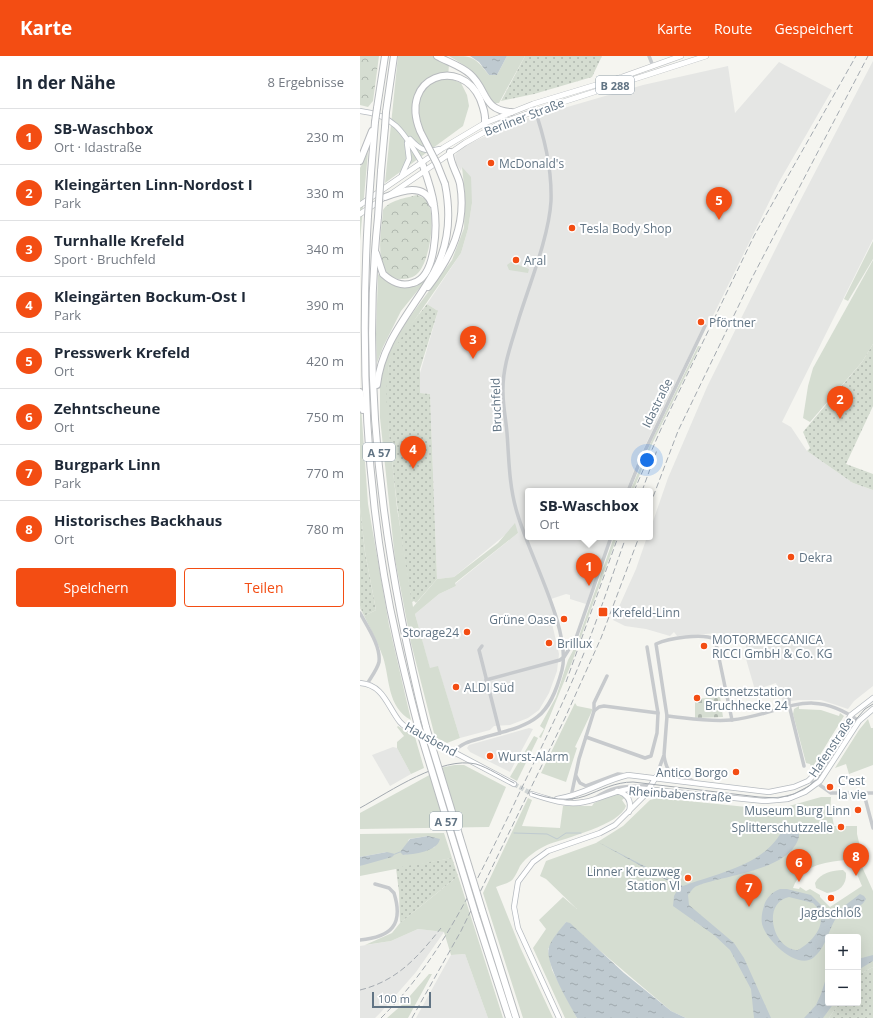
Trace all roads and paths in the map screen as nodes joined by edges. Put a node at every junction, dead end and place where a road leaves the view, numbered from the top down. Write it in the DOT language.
graph roads {
  1 [pos="385,56"];
  2 [pos="394,56"];
  3 [pos="437,56"];
  4 [pos="649,56"];
  5 [pos="681,56"];
  6 [pos="706,56"];
  7 [pos="653,66"];
  8 [pos="533,104"];
  9 [pos="360,111"];
  10 [pos="535,111"];
  11 [pos="511,112"];
  12 [pos="485,123"];
  13 [pos="375,124"];
  14 [pos="406,135"];
  15 [pos="443,148"];
  16 [pos="450,152"];
  17 [pos="360,161"];
  18 [pos="422,163"];
  19 [pos="424,170"];
  20 [pos="398,180"];
  21 [pos="385,197"];
  22 [pos="360,205"];
  23 [pos="360,214"];
  24 [pos="378,217"];
  25 [pos="435,220"];
  26 [pos="364,276"];
  27 [pos="360,294"];
  28 [pos="405,316"];
  29 [pos="706,326"];
  30 [pos="360,392"];
  31 [pos="375,402"];
  32 [pos="368,439"];
  33 [pos="629,488"];
  34 [pos="525,534"];
  35 [pos="527,540"];
  36 [pos="610,540"];
  37 [pos="360,613"];
  38 [pos="482,646"];
  39 [pos="647,647"];
  40 [pos="564,657"];
  41 [pos="607,676"];
  42 [pos="486,680"];
  43 [pos="360,683"];
  44 [pos="367,684"];
  45 [pos="789,690"];
  46 [pos="873,698"];
  47 [pos="789,705"];
  48 [pos="873,709"];
  49 [pos="594,712"];
  50 [pos="658,713"];
  51 [pos="851,715"];
  52 [pos="667,716"];
  53 [pos="732,720"];
  54 [pos="860,721"];
  55 [pos="500,733"];
  56 [pos="586,737"];
  57 [pos="454,752"];
  58 [pos="664,755"];
  59 [pos="804,766"];
  60 [pos="576,774"];
  61 [pos="627,775"];
  62 [pos="656,777"];
  63 [pos="808,781"];
  64 [pos="694,782"];
  65 [pos="817,783"];
  66 [pos="514,784"];
  67 [pos="652,786"];
  68 [pos="735,787"];
  69 [pos="615,791"];
  70 [pos="873,793"];
  71 [pos="532,794"];
  72 [pos="864,794"];
  73 [pos="571,797"];
  74 [pos="545,798"];
  75 [pos="592,800"];
  76 [pos="571,803"];
  77 [pos="628,814"];
  78 [pos="873,828"];
  79 [pos="375,884"];
  80 [pos="360,940"];
  81 [pos="509,1018"];
  82 [pos="516,1018"];
  83 [pos="559,1018"];
  1 -- 13 [label="highway, A 57, bridge"];
  2 -- 24 [label="highway, A 57, bridge"];
  3 -- 11 [label="highway"];
  4 -- 7 [label="street"];
  5 -- 7 [label="main road, Berliner Straße / B 288"];
  6 -- 10 [label="main road, Berliner Straße / B 288"];
  7 -- 8 [label="main road, Berliner Straße / B 288"];
  8 -- 10 [label="street, Bruchfeld"];
  8 -- 11 [label="main road, Berliner Straße / B 288"];
  9 -- 14 [label="main road"];
  10 -- 16 [label="main road, Berliner Straße / B 288"];
  10 -- 34 [label="street, Bruchfeld"];
  11 -- 12 [label="main road, Berliner Straße / B 288"];
  12 -- 15 [label="main road, Berliner Straße / B 288"];
  12 -- 28 [label="highway, bridge"];
  13 -- 17 [label="highway"];
  13 -- 26 [label="highway, A 57, bridge"];
  14 -- 15 [label="main road"];
  14 -- 18 [label="main road"];
  14 -- 20 [label="main road"];
  15 -- 18 [label="main road, Berliner Straße / B 288"];
  16 -- 19 [label="main road, Berliner Straße / B 288"];
  16 -- 28 [label="highway"];
  18 -- 19 [label="highway"];
  18 -- 20 [label="main road, Berliner Straße / B 288"];
  19 -- 21 [label="main road, Berliner Straße / B 288"];
  19 -- 25 [label="highway"];
  20 -- 22 [label="main road, Berliner Straße / B 288"];
  21 -- 23 [label="main road, Berliner Straße / B 288"];
  21 -- 25 [label="highway"];
  24 -- 25 [label="highway"];
  24 -- 31 [label="highway, A 57"];
  26 -- 27 [label="highway"];
  26 -- 32 [label="highway, A 57"];
  28 -- 31 [label="highway"];
  29 -- 33 [label="street, Idastraße"];
  30 -- 32 [label="highway"];
  31 -- 82 [label="highway, A 57, bridge"];
  32 -- 81 [label="highway, A 57, bridge"];
  35 -- 40 [label="street, Bruchfeld"];
  36 -- 40 [label="street"];
  37 -- 44 [label="street"];
  38 -- 42 [label="street"];
  39 -- 50 [label="street"];
  40 -- 42 [label="street"];
  40 -- 55 [label="street, Bruchfeld"];
  41 -- 49 [label="street"];
  42 -- 55 [label="street"];
  43 -- 44 [label="main road, Hausbend"];
  44 -- 57 [label="main road, Hausbend"];
  45 -- 47 [label="street"];
  46 -- 51 [label="main road, Hafenstraße"];
  47 -- 51 [label="street"];
  47 -- 53 [label="street"];
  47 -- 59 [label="street"];
  48 -- 54 [label="main road, Hafenstraße"];
  49 -- 50 [label="street"];
  49 -- 56 [label="street"];
  50 -- 56 [label="street"];
  51 -- 54 [label="street"];
  51 -- 63 [label="main road, Hafenstraße"];
  52 -- 53 [label="street"];
  52 -- 53 [label="street"];
  52 -- 58 [label="street"];
  54 -- 65 [label="main road, Hafenstraße"];
  55 -- 57 [label="street, Bruchfeld"];
  56 -- 60 [label="street"];
  57 -- 66 [label="main road, Hausbend"];
  58 -- 62 [label="street"];
  58 -- 64 [label="street"];
  60 -- 61 [label="street"];
  60 -- 73 [label="street"];
  61 -- 62 [label="main road, Rheinbabenstraße"];
  61 -- 73 [label="main road, Rheinbabenstraße"];
  62 -- 64 [label="main road, Rheinbabenstraße"];
  62 -- 67 [label="main road"];
  63 -- 65 [label="street"];
  63 -- 68 [label="main road, Rheinbabenstraße"];
  64 -- 68 [label="main road, Rheinbabenstraße"];
  65 -- 67 [label="main road, Rheinbabenstraße"];
  65 -- 72 [label="street"];
  67 -- 68 [label="street, Rheinbabenstraße"];
  67 -- 69 [label="main road, Rheinbabenstraße"];
  67 -- 75 [label="street"];
  67 -- 77 [label="main road"];
  69 -- 75 [label="main road, Rheinbabenstraße"];
  69 -- 77 [label="main road"];
  70 -- 72 [label="street"];
  71 -- 74 [label="main road"];
  72 -- 78 [label="street"];
  73 -- 74 [label="main road, Rheinbabenstraße"];
  73 -- 76 [label="street"];
  74 -- 76 [label="main road, Rheinbabenstraße"];
  75 -- 76 [label="main road, Rheinbabenstraße"];
  77 -- 83 [label="main road"];
  79 -- 80 [label="street"];
}
